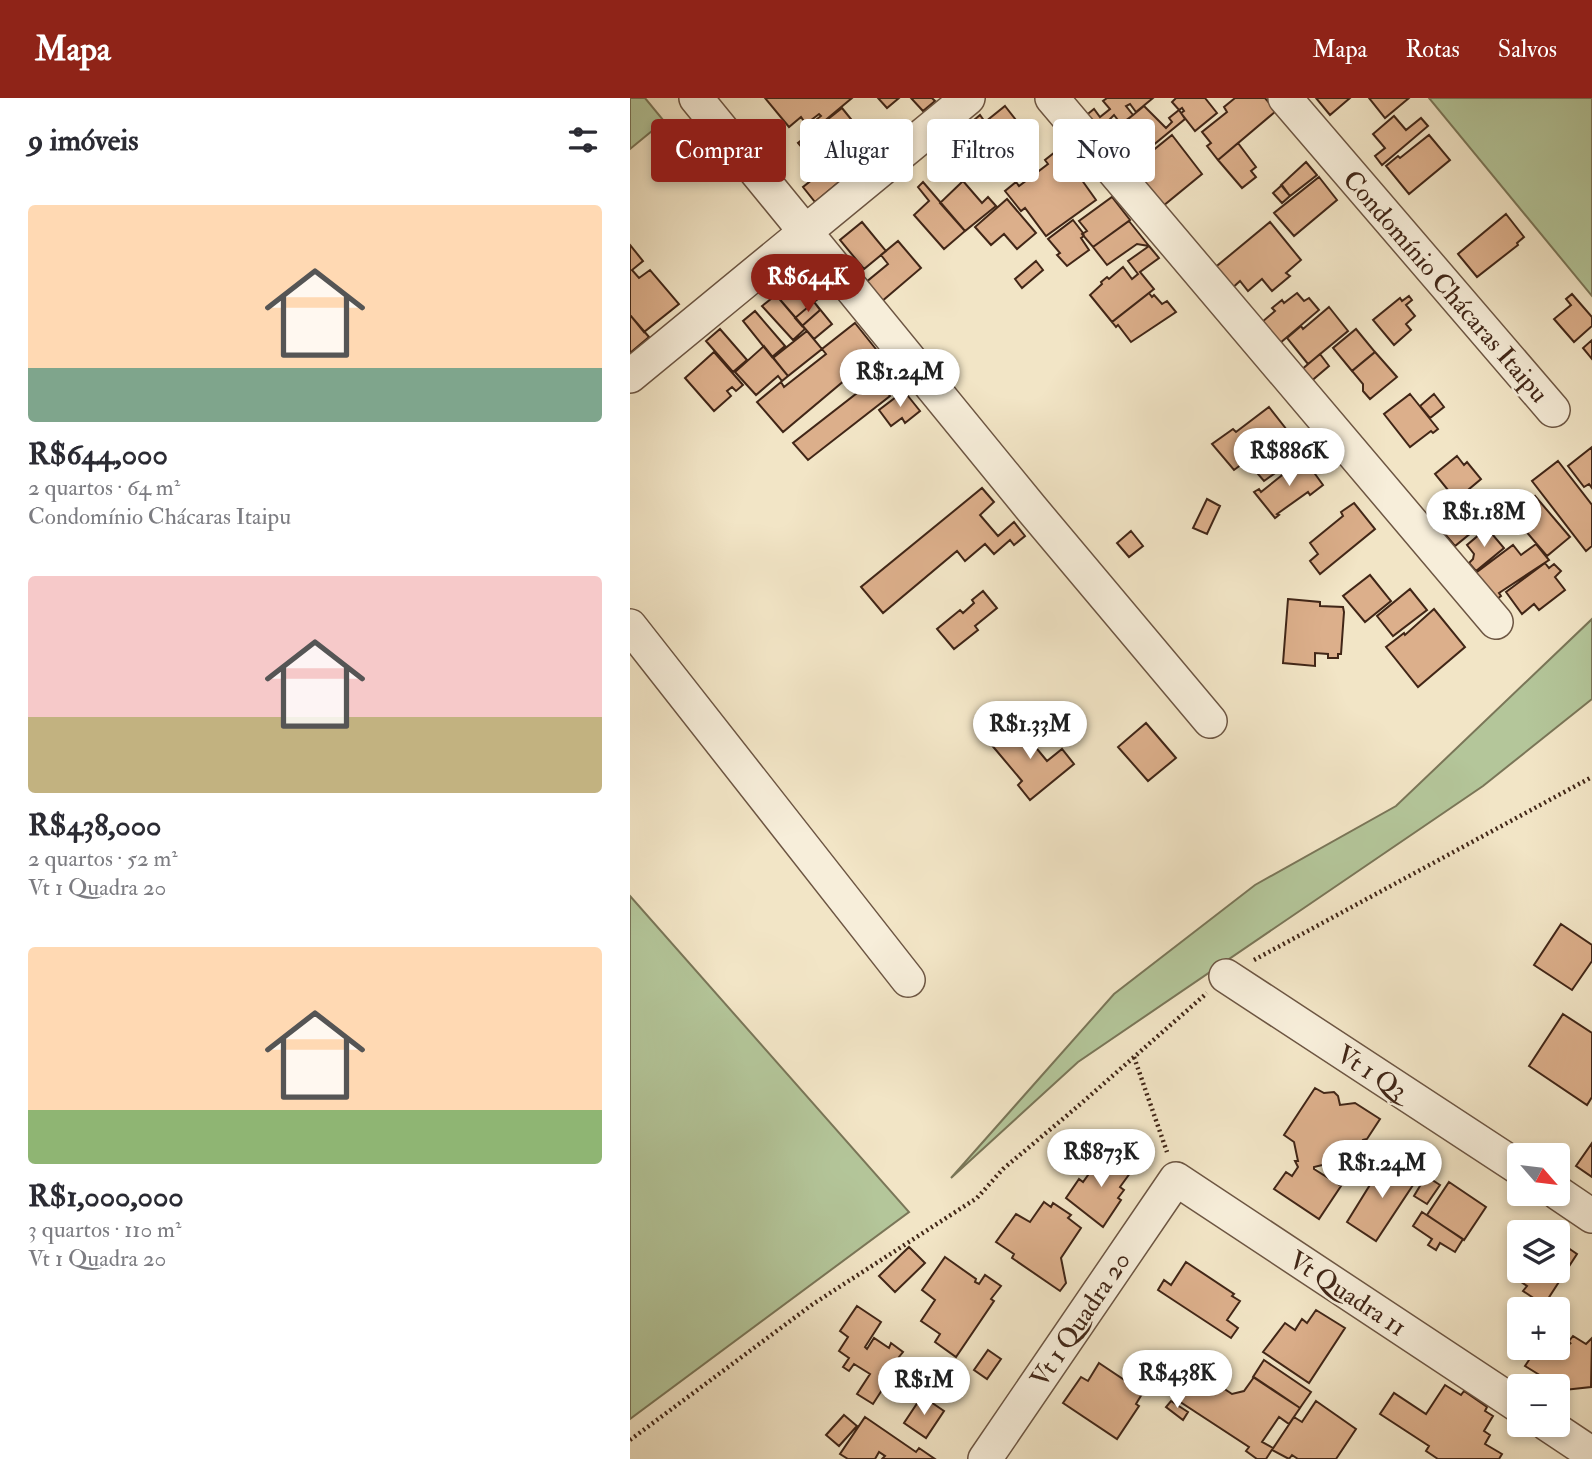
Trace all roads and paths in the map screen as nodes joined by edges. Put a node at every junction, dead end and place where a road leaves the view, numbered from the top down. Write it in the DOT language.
graph roads {
  1 [pos="696,98"];
  2 [pos="968,98"];
  3 [pos="1052,98"];
  4 [pos="1285,98"];
  5 [pos="806,232"];
  6 [pos="630,376"];
  7 [pos="1553,410"];
  8 [pos="1496,622"];
  9 [pos="630,626"];
  10 [pos="1210,722"];
  11 [pos="1592,777"];
  12 [pos="1226,976"];
  13 [pos="908,980"];
  14 [pos="1134,1057"];
  15 [pos="1507,1160"];
  16 [pos="1176,1179"];
  17 [pos="1570,1202"];
  18 [pos="1592,1216"];
  19 [pos="1507,1398"];
  20 [pos="630,1440"];
  21 [pos="1553,1440"];
  22 [pos="1592,1454"];
  23 [pos="985,1459"];
  1 -- 5 [label="street"];
  2 -- 5 [label="street"];
  3 -- 8 [label="street"];
  4 -- 7 [label="street, Condomínio Chácaras Itaipu"];
  5 -- 6 [label="street"];
  5 -- 10 [label="street"];
  9 -- 13 [label="street"];
  11 -- 12 [label="path"];
  12 -- 14 [label="path"];
  12 -- 15 [label="street, Vt 1 Q3"];
  14 -- 16 [label="path"];
  14 -- 20 [label="path"];
  16 -- 19 [label="street, Vt Quadra 11"];
  16 -- 23 [label="street, Vt 1 Quadra 20"];
  17 -- 18 [label="street"];
  21 -- 22 [label="street"];
}
